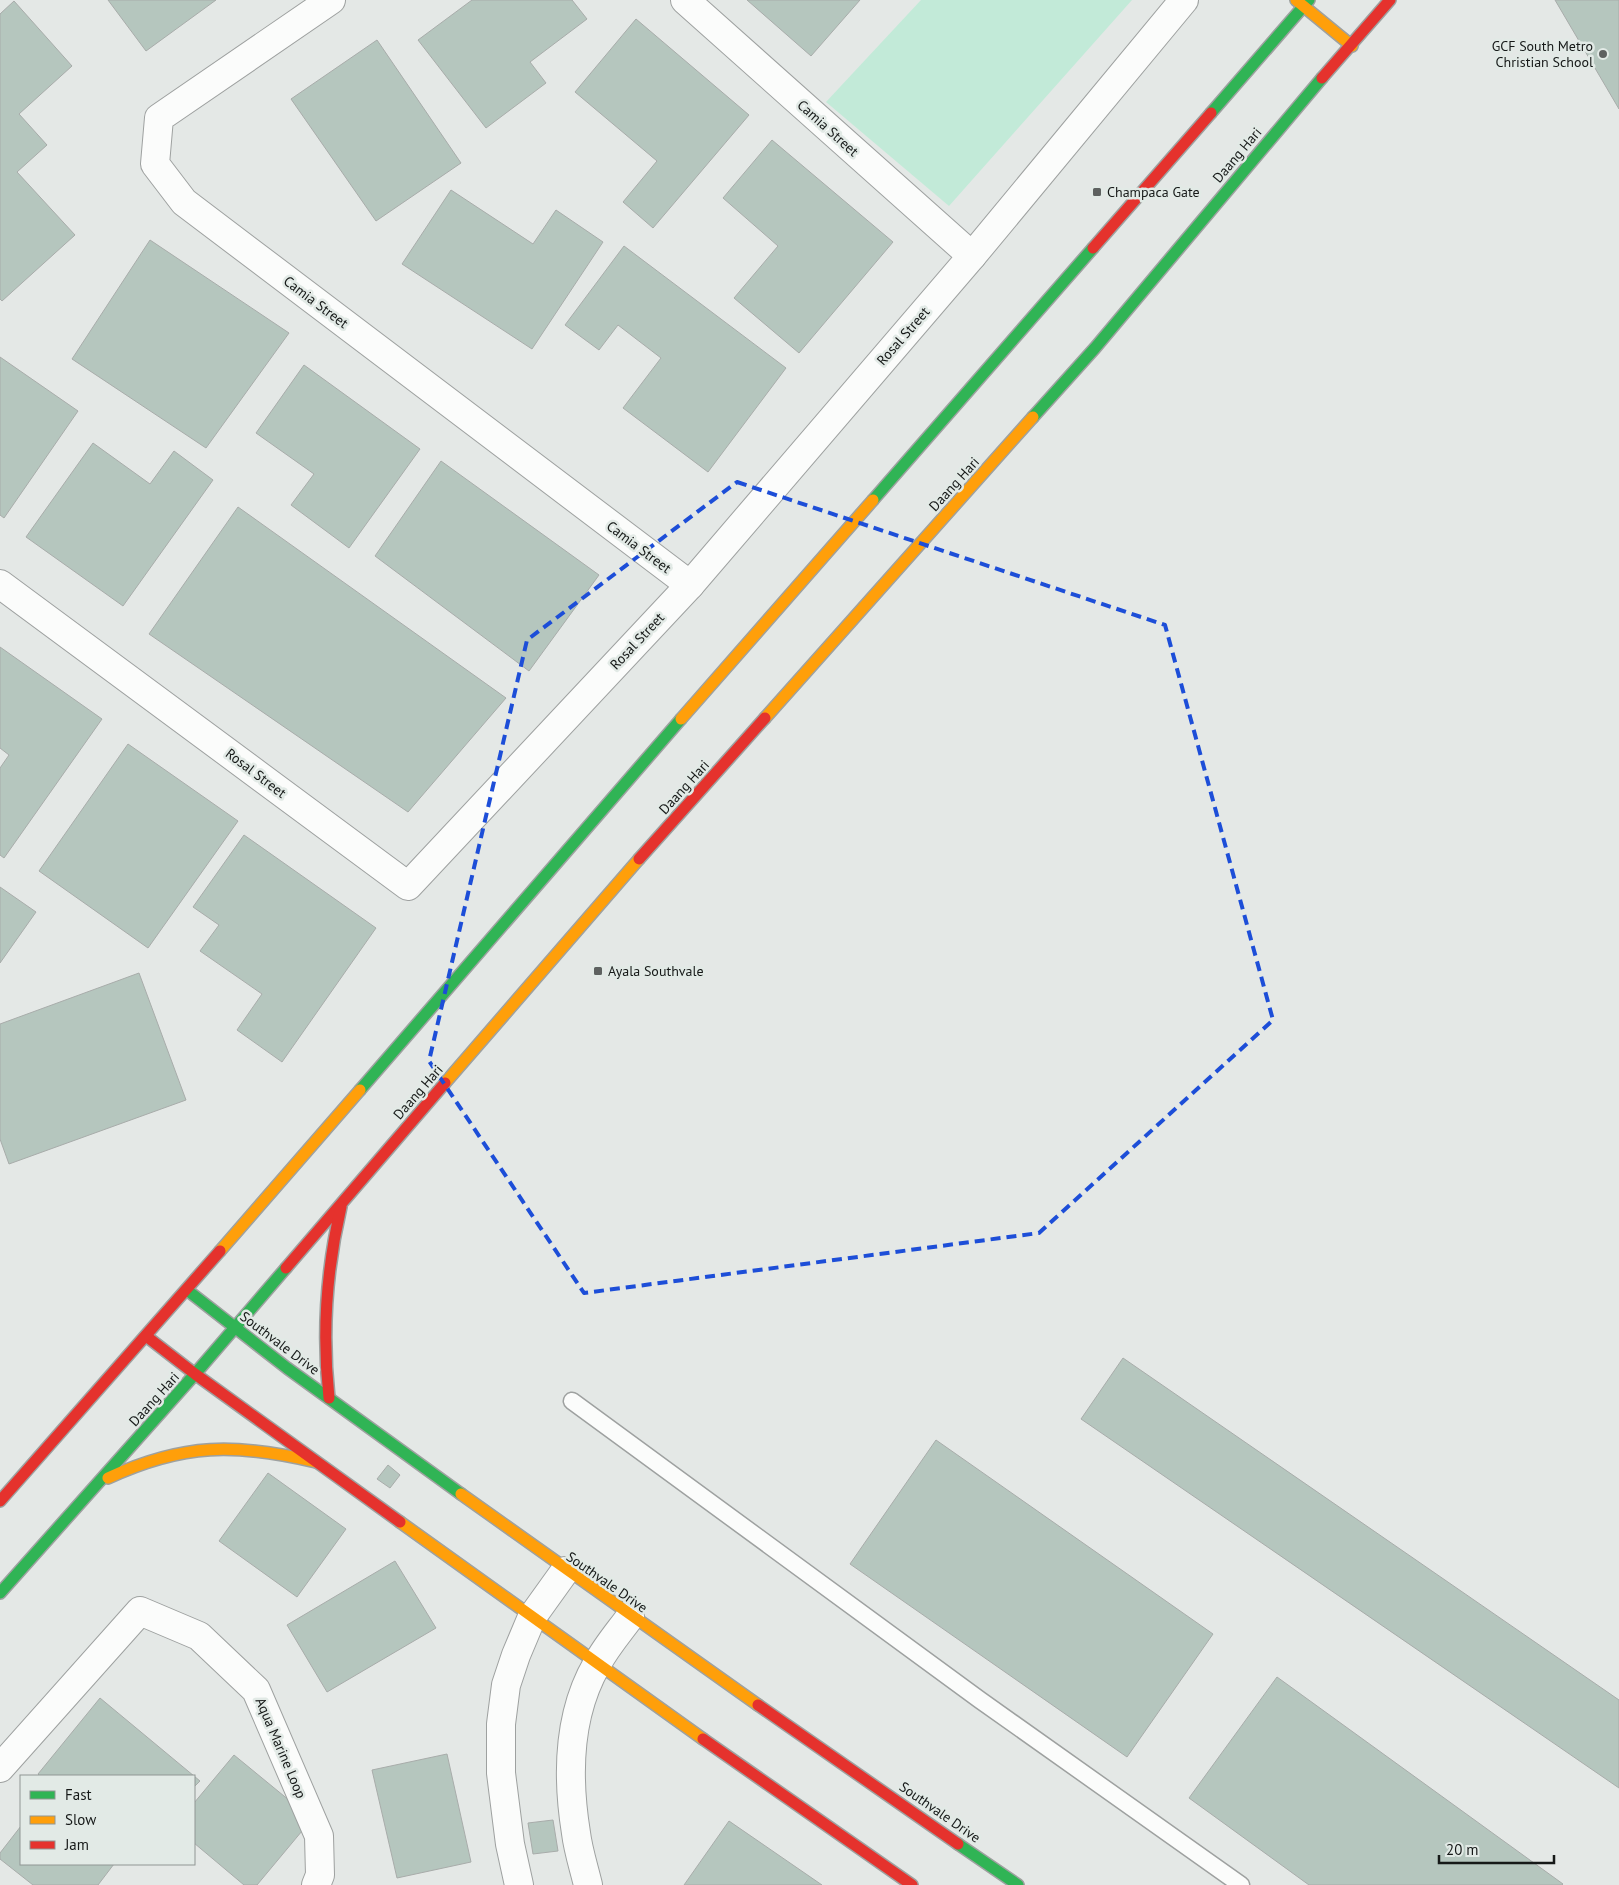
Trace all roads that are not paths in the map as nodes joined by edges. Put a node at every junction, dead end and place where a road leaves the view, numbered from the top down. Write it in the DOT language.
graph roads {
  1 [pos="331,0"];
  2 [pos="685,0"];
  3 [pos="1184,0"];
  4 [pos="1373,0"];
  5 [pos="1303,2"];
  6 [pos="1387,4"];
  7 [pos="1352,46"];
  8 [pos="972,256"];
  9 [pos="0,584"];
  10 [pos="690,585"];
  11 [pos="343,1201"];
  12 [pos="187,1290"];
  13 [pos="235,1328"];
  14 [pos="146,1336"];
  15 [pos="195,1374"];
  16 [pos="329,1398"];
  17 [pos="572,1401"];
  18 [pos="316,1462"];
  19 [pos="98,1483"];
  20 [pos="0,1501"];
  21 [pos="565,1571"];
  22 [pos="0,1593"];
  23 [pos="532,1617"];
  24 [pos="630,1617"];
  25 [pos="597,1664"];
  26 [pos="0,1768"];
  27 [pos="316,1885"];
  28 [pos="518,1885"];
  29 [pos="588,1885"];
  30 [pos="912,1885"];
  31 [pos="1018,1885"];
  32 [pos="1241,1885"];
  1 -- 10 [label="street, Camia Street"];
  2 -- 8 [label="street, Camia Street"];
  3 -- 8 [label="street, Rosal Street"];
  4 -- 6 [label="main road"];
  5 -- 7 [label="main road"];
  5 -- 12 [label="main road"];
  6 -- 7 [label="main road, Daang Hari"];
  7 -- 11 [label="main road, Daang Hari"];
  8 -- 10 [label="street, Rosal Street"];
  9 -- 10 [label="street, Rosal Street"];
  11 -- 13 [label="main road, Daang Hari"];
  11 -- 16 [label="main road"];
  12 -- 13 [label="main road, Southvale Drive"];
  12 -- 14 [label="main road"];
  13 -- 15 [label="main road, Daang Hari"];
  13 -- 16 [label="main road, Southvale Drive"];
  14 -- 15 [label="main road"];
  14 -- 20 [label="main road"];
  15 -- 18 [label="main road"];
  15 -- 19 [label="main road, Daang Hari"];
  16 -- 21 [label="main road, Southvale Drive"];
  17 -- 32 [label="lane"];
  18 -- 19 [label="main road"];
  18 -- 23 [label="main road"];
  19 -- 22 [label="main road, Daang Hari"];
  21 -- 23 [label="street"];
  21 -- 24 [label="main road, Southvale Drive"];
  23 -- 25 [label="main road"];
  23 -- 28 [label="street"];
  24 -- 25 [label="street"];
  24 -- 31 [label="main road, Southvale Drive"];
  25 -- 29 [label="street"];
  25 -- 30 [label="main road"];
  26 -- 27 [label="street, Aqua Marine Loop"];
}
